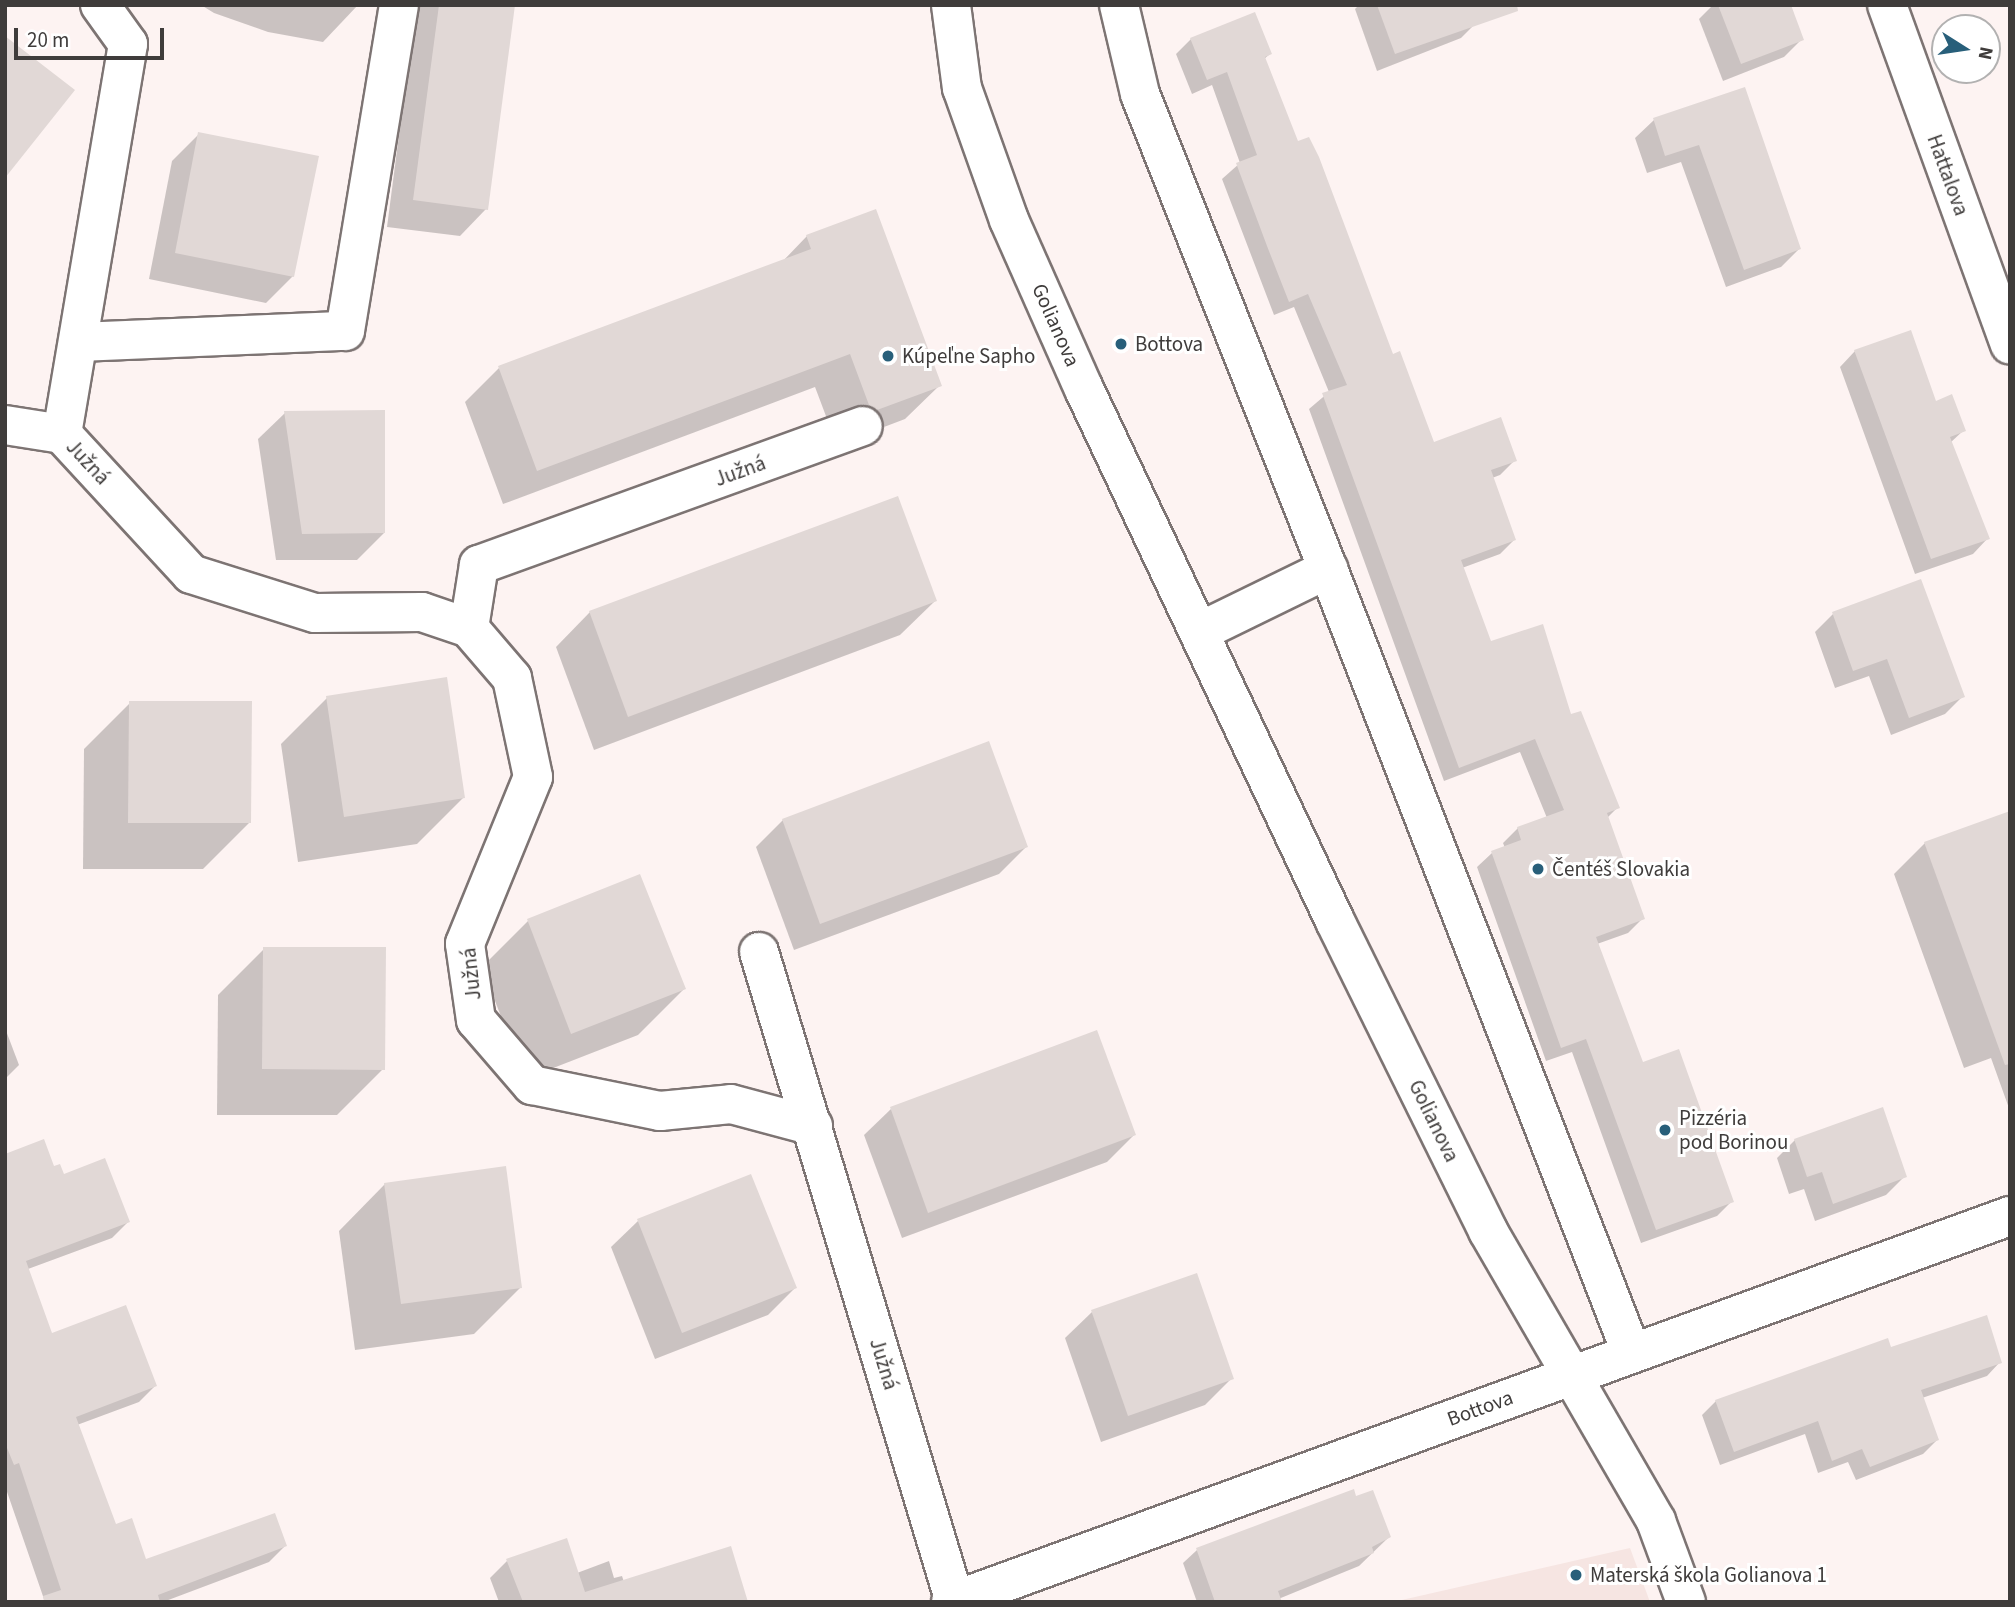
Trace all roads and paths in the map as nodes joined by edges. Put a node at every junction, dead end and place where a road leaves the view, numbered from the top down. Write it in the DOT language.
graph roads {
  1 [pos="100,5"];
  2 [pos="399,5"];
  3 [pos="951,5"];
  4 [pos="1887,5"];
  5 [pos="1123,6"];
  6 [pos="80,342"];
  7 [pos="2010,344"];
  8 [pos="5,425"];
  9 [pos="863,426"];
  10 [pos="62,434"];
  11 [pos="1328,569"];
  12 [pos="469,628"];
  13 [pos="1199,632"];
  14 [pos="759,952"];
  15 [pos="813,1126"];
  16 [pos="2010,1216"];
  17 [pos="1631,1352"];
  18 [pos="1573,1375"];
  19 [pos="954,1601"];
  20 [pos="1686,1602"];
  1 -- 6 [label="street, Južná"];
  2 -- 6 [label="street"];
  3 -- 13 [label="street, Golianova"];
  4 -- 7 [label="street, Hattalova"];
  5 -- 11 [label="street"];
  6 -- 10 [label="street, Južná"];
  8 -- 10 [label="street"];
  9 -- 12 [label="street, Južná"];
  10 -- 12 [label="street, Južná"];
  11 -- 13 [label="street"];
  11 -- 17 [label="street"];
  12 -- 15 [label="street, Južná"];
  13 -- 18 [label="street, Golianova"];
  14 -- 15 [label="street, Južná"];
  15 -- 19 [label="street, Južná"];
  16 -- 17 [label="street, Bottova"];
  17 -- 18 [label="street, Bottova"];
  18 -- 19 [label="street, Bottova"];
  18 -- 20 [label="street, Golianova"];
}
